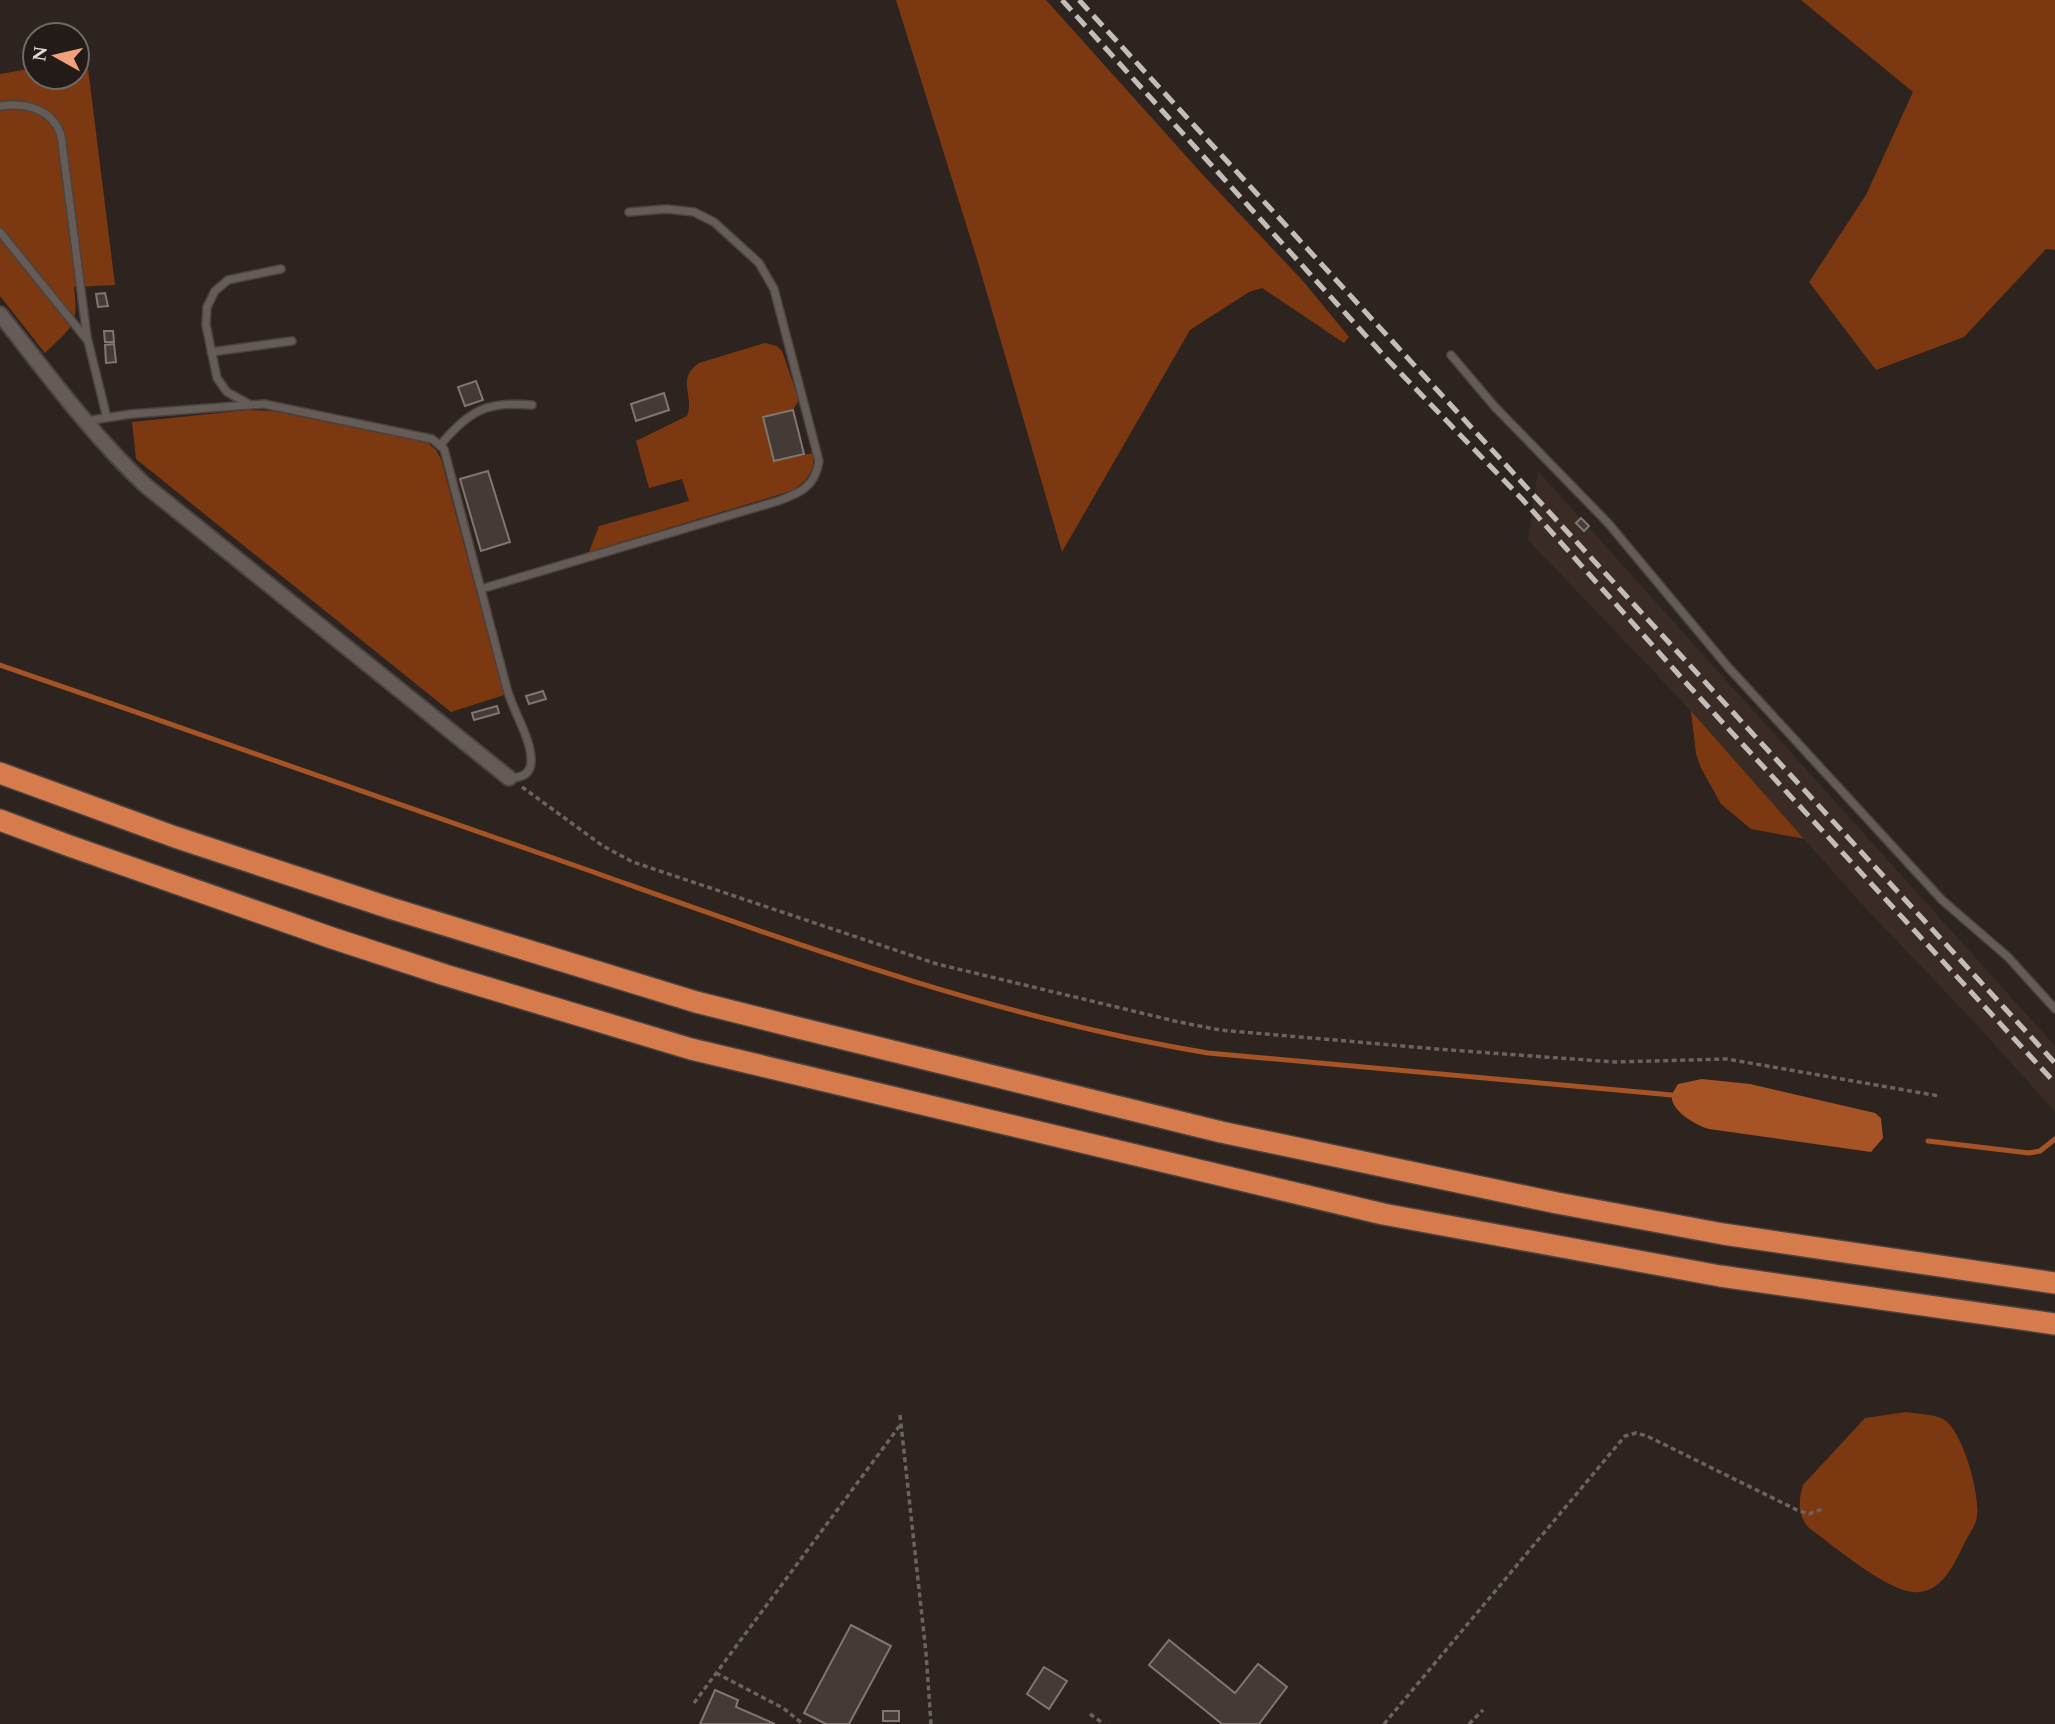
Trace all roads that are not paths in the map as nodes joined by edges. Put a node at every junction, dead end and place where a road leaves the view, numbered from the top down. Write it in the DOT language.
graph roads {
  1 [pos="0,106"];
  2 [pos="629,212"];
  3 [pos="0,232"];
  4 [pos="281,270"];
  5 [pos="0,314"];
  6 [pos="292,341"];
  7 [pos="88,342"];
  8 [pos="211,352"];
  9 [pos="1451,355"];
  10 [pos="249,404"];
  11 [pos="532,405"];
  12 [pos="107,418"];
  13 [pos="86,421"];
  14 [pos="441,444"];
  15 [pos="481,589"];
  16 [pos="0,773"];
  17 [pos="509,778"];
  18 [pos="0,820"];
  19 [pos="2055,1009"];
  20 [pos="2055,1283"];
  21 [pos="2055,1324"];
  1 -- 7 [label="lane"];
  2 -- 15 [label="lane"];
  3 -- 7 [label="lane"];
  4 -- 8 [label="lane"];
  5 -- 13 [label="street"];
  6 -- 8 [label="lane"];
  7 -- 12 [label="lane"];
  8 -- 10 [label="lane"];
  9 -- 19 [label="lane"];
  10 -- 12 [label="lane"];
  10 -- 14 [label="lane"];
  11 -- 14 [label="lane"];
  12 -- 13 [label="lane"];
  13 -- 17 [label="street"];
  14 -- 15 [label="lane"];
  15 -- 17 [label="lane"];
  16 -- 20 [label="highway"];
  18 -- 21 [label="highway"];
}
